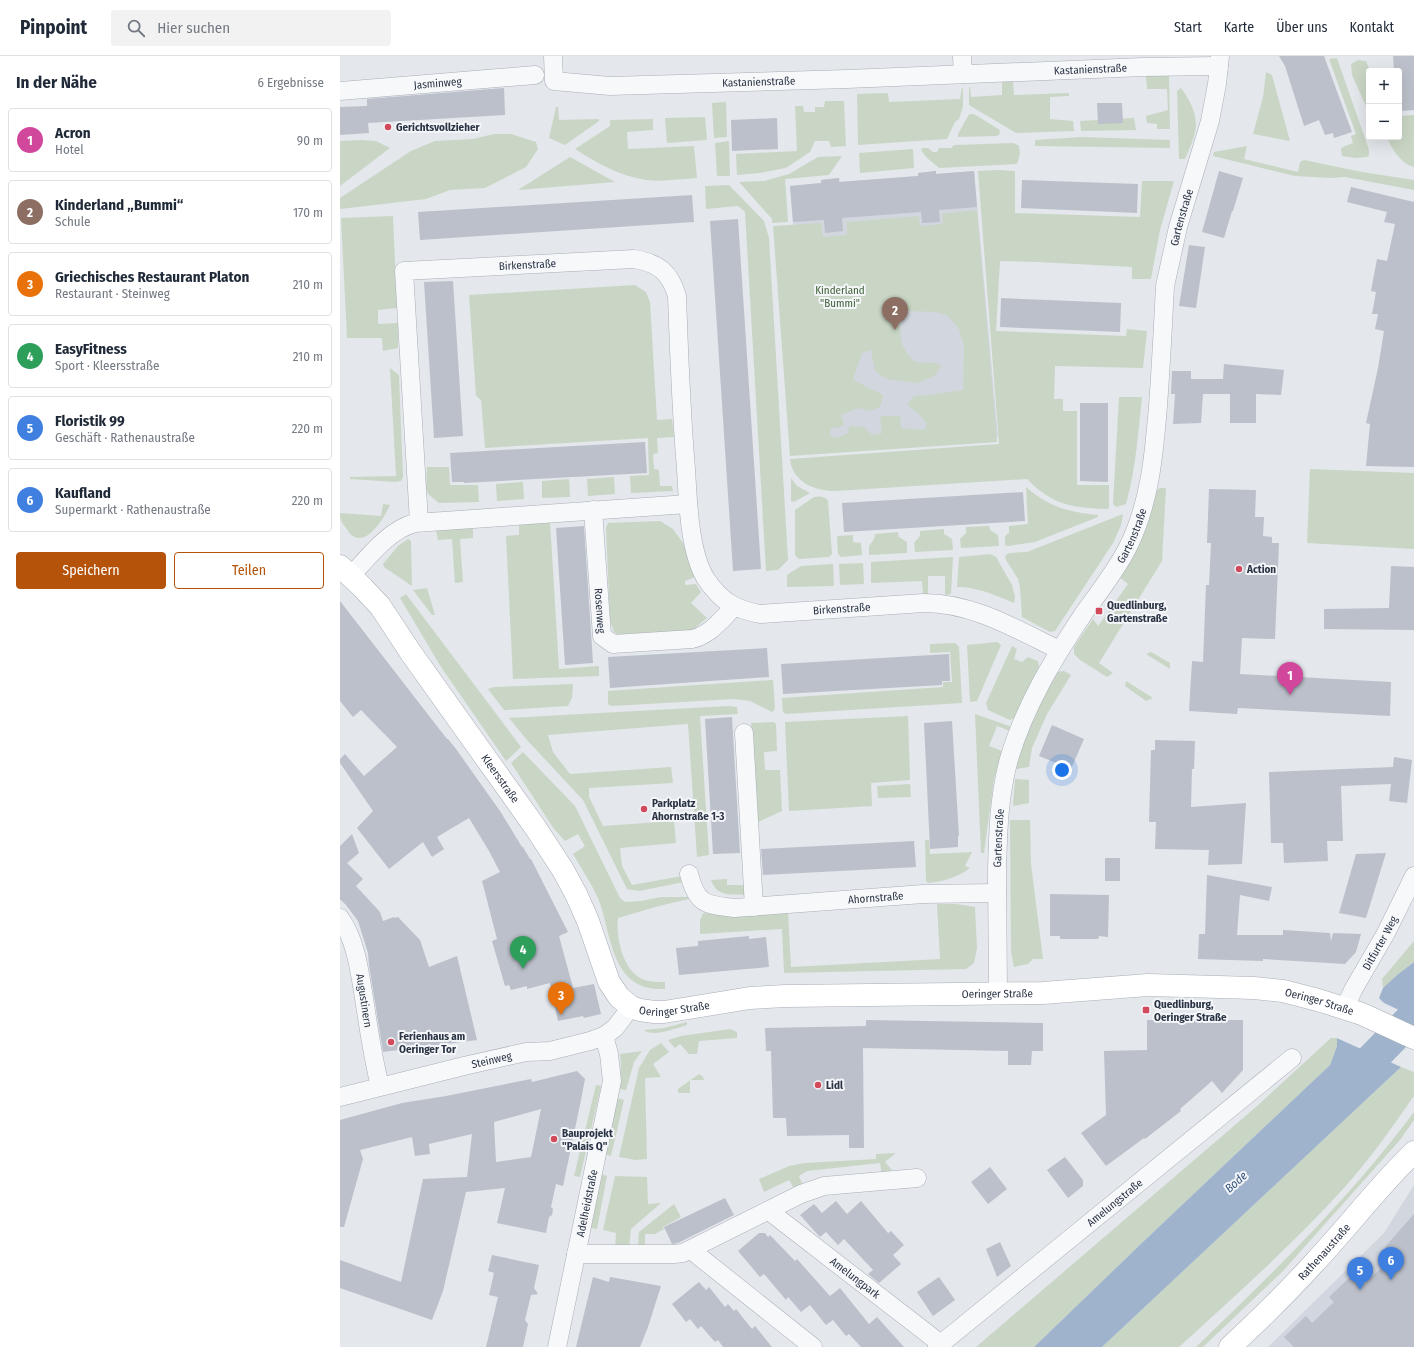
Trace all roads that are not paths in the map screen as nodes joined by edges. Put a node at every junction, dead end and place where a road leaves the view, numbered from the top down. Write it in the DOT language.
graph roads {
  1 [pos="553,56"];
  2 [pos="962,56"];
  3 [pos="1219,61"];
  4 [pos="963,74"];
  5 [pos="535,75"];
  6 [pos="340,92"];
  7 [pos="688,504"];
  8 [pos="593,510"];
  9 [pos="419,522"];
  10 [pos="345,571"];
  11 [pos="734,607"];
  12 [pos="1059,650"];
  13 [pos="744,733"];
  14 [pos="689,874"];
  15 [pos="1414,876"];
  16 [pos="997,893"];
  17 [pos="754,907"];
  18 [pos="340,918"];
  19 [pos="998,993"];
  20 [pos="631,1007"];
  21 [pos="1353,1011"];
  22 [pos="604,1036"];
  23 [pos="1414,1038"];
  24 [pos="1292,1058"];
  25 [pos="380,1086"];
  26 [pos="340,1097"];
  27 [pos="1414,1152"];
  28 [pos="917,1178"];
  29 [pos="769,1210"];
  30 [pos="691,1250"];
  31 [pos="576,1254"];
  32 [pos="939,1346"];
  33 [pos="557,1347"];
  34 [pos="813,1347"];
  35 [pos="1230,1347"];
  1 -- 4 [label="street, Kastanienstraße"];
  2 -- 4 [label="street"];
  3 -- 4 [label="street, Kastanienstraße"];
  3 -- 12 [label="street, Gartenstraße"];
  5 -- 6 [label="street, Jasminweg"];
  7 -- 8 [label="street"];
  7 -- 9 [label="street, Birkenstraße"];
  7 -- 11 [label="street, Birkenstraße"];
  8 -- 9 [label="street"];
  8 -- 11 [label="street, Rosenweg"];
  9 -- 10 [label="street"];
  10 -- 20 [label="main road, Kleersstraße"];
  11 -- 12 [label="street, Birkenstraße"];
  12 -- 16 [label="street, Gartenstraße"];
  13 -- 17 [label="street"];
  14 -- 17 [label="street, Ahornstraße"];
  15 -- 21 [label="street, Ditfurter Weg"];
  16 -- 17 [label="street, Ahornstraße"];
  16 -- 19 [label="street, Gartenstraße"];
  18 -- 25 [label="street, Augustinern"];
  19 -- 20 [label="main road, Oeringer Straße"];
  19 -- 21 [label="main road, Oeringer Straße"];
  20 -- 22 [label="street, Steinweg"];
  21 -- 23 [label="main road, Oeringer Straße"];
  22 -- 25 [label="street, Steinweg"];
  22 -- 31 [label="street, Adelheidstraße"];
  24 -- 32 [label="street, Amelungstraße"];
  25 -- 26 [label="street, Steinweg"];
  27 -- 35 [label="main road, Rathenaustraße"];
  28 -- 29 [label="street"];
  29 -- 30 [label="street"];
  29 -- 32 [label="street, Amelungpark"];
  30 -- 31 [label="street"];
  30 -- 34 [label="street"];
  31 -- 33 [label="street, Adelheidstraße"];
}
